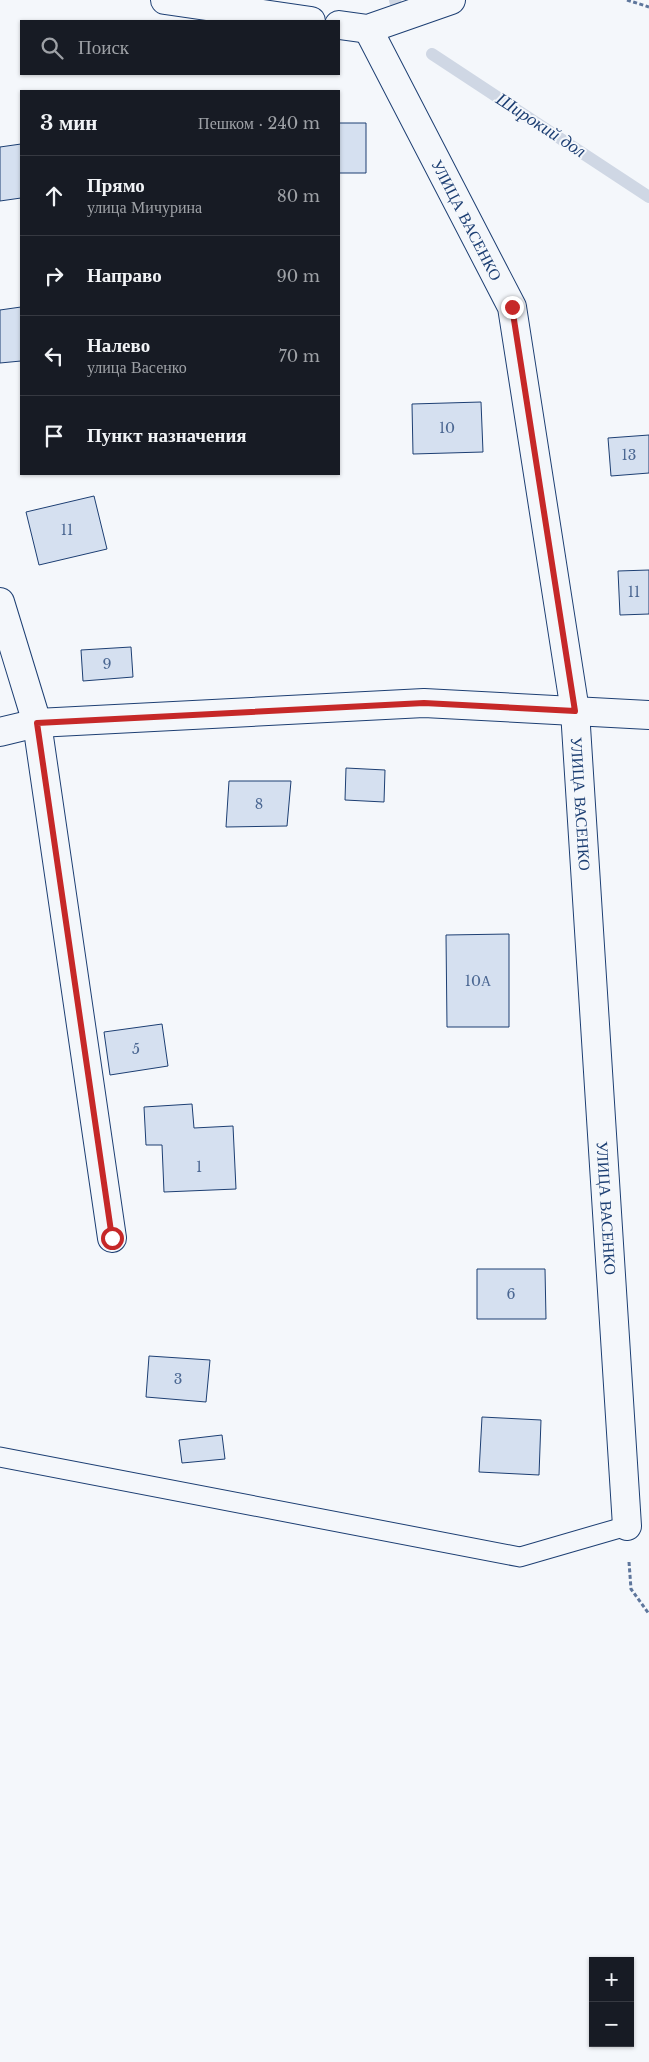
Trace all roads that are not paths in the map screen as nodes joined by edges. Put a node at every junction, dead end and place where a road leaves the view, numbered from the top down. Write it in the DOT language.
graph roads {
  1 [pos="165,0"];
  2 [pos="451,0"];
  3 [pos="304,20"];
  4 [pos="340,25"];
  5 [pos="368,30"];
  6 [pos="0,602"];
  7 [pos="575,711"];
  8 [pos="649,715"];
  9 [pos="37,723"];
  10 [pos="0,732"];
  11 [pos="112,1238"];
  12 [pos="0,1457"];
  13 [pos="627,1526"];
  1 -- 3 [label="street"];
  2 -- 5 [label="street"];
  4 -- 5 [label="street"];
  5 -- 7 [label="street, УЛИЦА ВАСЕНКО"];
  6 -- 9 [label="street"];
  7 -- 8 [label="street"];
  7 -- 9 [label="street"];
  7 -- 13 [label="street, УЛИЦА ВАСЕНКО"];
  9 -- 10 [label="street"];
  9 -- 11 [label="street"];
  12 -- 13 [label="lane"];
}
